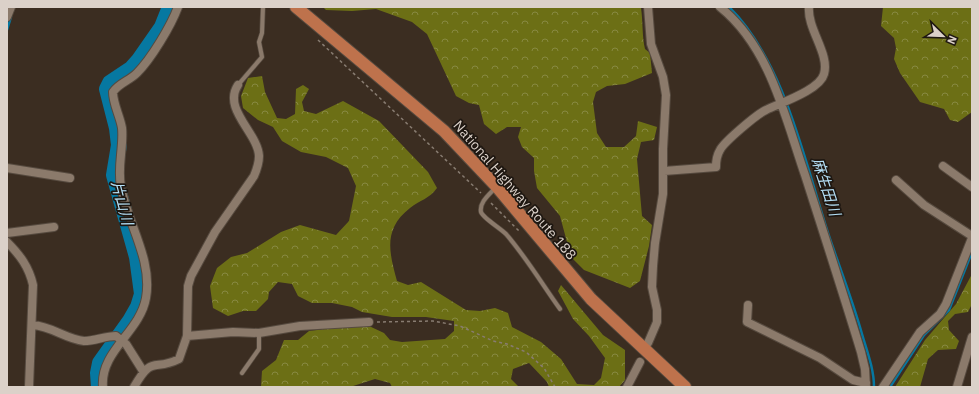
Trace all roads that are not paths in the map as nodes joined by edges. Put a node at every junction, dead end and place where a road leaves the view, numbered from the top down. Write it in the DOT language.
graph roads {
  1 [pos="11,7"];
  2 [pos="178,7"];
  3 [pos="263,7"];
  4 [pos="296,7"];
  5 [pos="648,7"];
  6 [pos="720,7"];
  7 [pos="809,7"];
  8 [pos="7,17"];
  9 [pos="238,85"];
  10 [pos="781,104"];
  11 [pos="942,166"];
  12 [pos="7,168"];
  13 [pos="664,171"];
  14 [pos="70,178"];
  15 [pos="896,180"];
  16 [pos="497,187"];
  17 [pos="972,187"];
  18 [pos="54,227"];
  19 [pos="7,233"];
  20 [pos="972,237"];
  21 [pos="7,242"];
  22 [pos="748,305"];
  23 [pos="560,309"];
  24 [pos="369,322"];
  25 [pos="33,325"];
  26 [pos="259,333"];
  27 [pos="187,336"];
  28 [pos="972,337"];
  29 [pos="120,339"];
  30 [pos="648,343"];
  31 [pos="640,362"];
  32 [pos="143,371"];
  33 [pos="242,372"];
  34 [pos="866,385"];
  35 [pos="29,387"];
  36 [pos="103,387"];
  37 [pos="134,387"];
  38 [pos="627,387"];
  39 [pos="685,387"];
  40 [pos="883,387"];
  41 [pos="957,387"];
  1 -- 8 [label="street"];
  2 -- 29 [label="street"];
  3 -- 9 [label="lane"];
  4 -- 16 [label="highway, National Highway Route 188"];
  5 -- 13 [label="street"];
  6 -- 10 [label="street"];
  7 -- 10 [label="street"];
  9 -- 27 [label="street"];
  10 -- 13 [label="street"];
  10 -- 34 [label="street"];
  11 -- 17 [label="street"];
  12 -- 14 [label="street"];
  13 -- 30 [label="street"];
  15 -- 20 [label="street"];
  16 -- 23 [label="lane"];
  16 -- 39 [label="highway, National Highway Route 188"];
  18 -- 19 [label="street"];
  20 -- 40 [label="street"];
  21 -- 25 [label="street"];
  22 -- 34 [label="street"];
  24 -- 26 [label="street"];
  25 -- 29 [label="street"];
  25 -- 35 [label="street"];
  26 -- 27 [label="street"];
  26 -- 33 [label="lane"];
  27 -- 32 [label="street"];
  28 -- 41 [label="street"];
  29 -- 32 [label="street"];
  29 -- 36 [label="street"];
  31 -- 38 [label="street"];
  32 -- 37 [label="street"];
}
